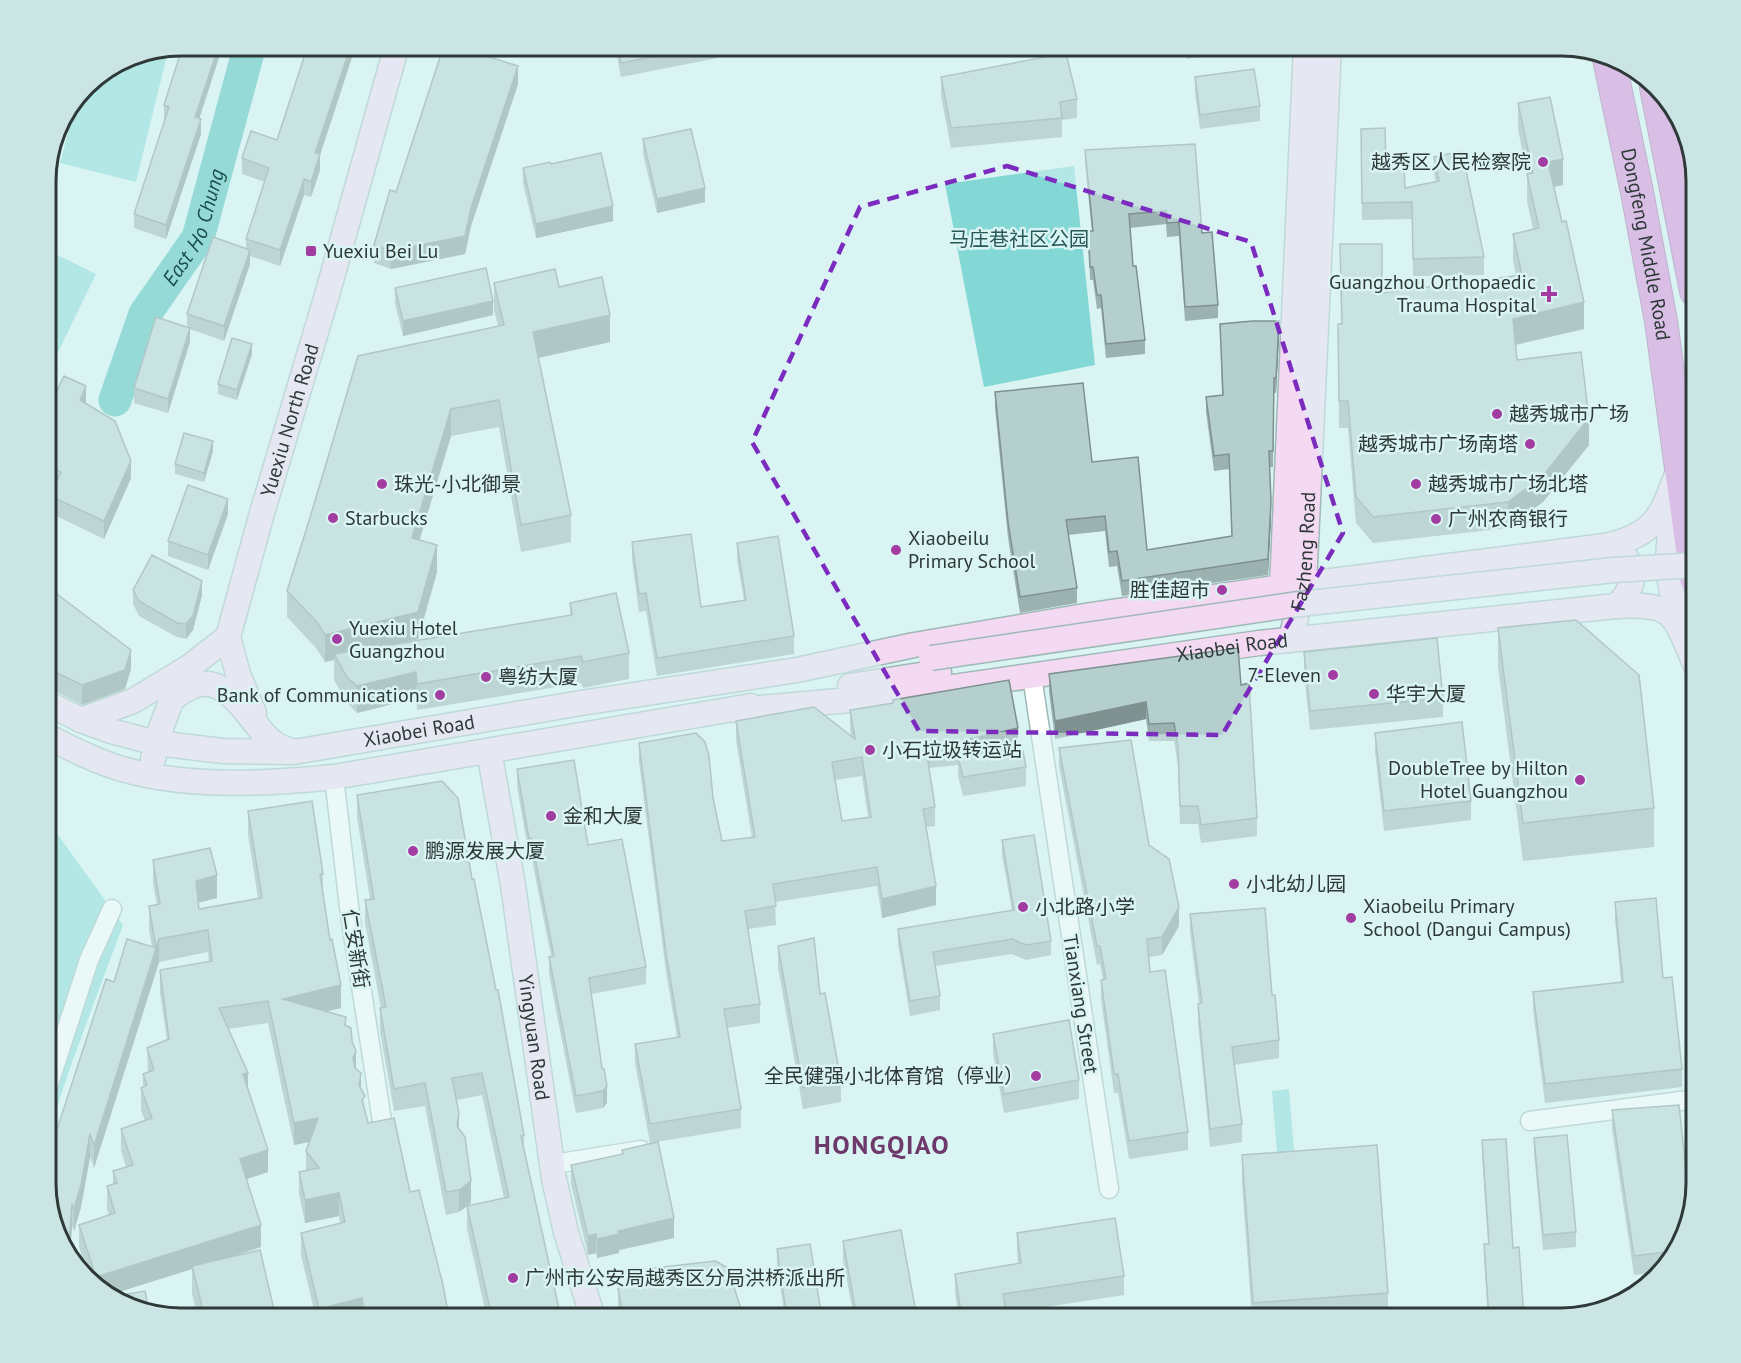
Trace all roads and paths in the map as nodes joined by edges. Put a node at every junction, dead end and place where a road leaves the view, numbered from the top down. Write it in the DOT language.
graph roads {
  1 [pos="394,56"];
  2 [pos="1306,56"];
  3 [pos="1328,56"];
  4 [pos="1611,66"];
  5 [pos="1659,103"];
  6 [pos="1686,240"];
  7 [pos="1680,466"];
  8 [pos="1686,508"];
  9 [pos="1605,546"];
  10 [pos="1686,566"];
  11 [pos="1686,579"];
  12 [pos="1292,585"];
  13 [pos="1200,599"];
  14 [pos="1616,606"];
  15 [pos="1686,636"];
  16 [pos="228,637"];
  17 [pos="1291,640"];
  18 [pos="1686,642"];
  19 [pos="1202,652"];
  20 [pos="935,665"];
  21 [pos="188,668"];
  22 [pos="797,670"];
  23 [pos="1032,676"];
  24 [pos="172,698"];
  25 [pos="56,708"];
  26 [pos="736,710"];
  27 [pos="81,720"];
  28 [pos="263,731"];
  29 [pos="56,740"];
  30 [pos="156,743"];
  31 [pos="489,751"];
  32 [pos="294,752"];
  33 [pos="150,776"];
  34 [pos="334,777"];
  35 [pos="111,909"];
  36 [pos="56,1062"];
  37 [pos="1686,1100"];
  38 [pos="382,1121"];
  39 [pos="1530,1121"];
  40 [pos="641,1150"];
  41 [pos="554,1164"];
  42 [pos="1109,1189"];
  43 [pos="590,1308"];
  1 -- 16 [label="main road, Yuexiu North Road"];
  2 -- 12 [label="main road, Fazheng Road"];
  3 -- 12 [label="main road, Fazheng Road"];
  4 -- 7 [label="highway, Dongfeng Middle Road"];
  5 -- 6 [label="highway, Dongfeng Middle Road"];
  7 -- 8 [label="highway, Dongfeng Middle Road"];
  7 -- 9 [label="main road, Xiaobei Road"];
  7 -- 15 [label="main road"];
  9 -- 12 [label="main road, Xiaobei Road"];
  9 -- 14 [label="main road"];
  10 -- 20 [label="main road, Xiaobei Road, bridge"];
  11 -- 20 [label="main road, Xiaobei Road"];
  12 -- 13 [label="main road, Xiaobei Road"];
  12 -- 17 [label="main road, Fazheng Road"];
  13 -- 19 [label="main road"];
  13 -- 22 [label="main road, Xiaobei Road"];
  14 -- 17 [label="main road, Xiaobei Road"];
  14 -- 18 [label="main road, Xiaobei Road"];
  16 -- 21 [label="main road"];
  16 -- 28 [label="main road"];
  17 -- 19 [label="main road, Xiaobei Road"];
  19 -- 23 [label="main road, Xiaobei Road"];
  20 -- 22 [label="main road, Xiaobei Road"];
  20 -- 26 [label="main road, Xiaobei Road"];
  21 -- 24 [label="main road"];
  21 -- 27 [label="main road"];
  22 -- 32 [label="main road, Xiaobei Road"];
  23 -- 26 [label="main road, Xiaobei Road"];
  23 -- 42 [label="street, Tianxiang Street"];
  24 -- 28 [label="main road"];
  24 -- 30 [label="main road"];
  25 -- 27 [label="main road, Xiaobei Road"];
  26 -- 31 [label="main road, Xiaobei Road"];
  27 -- 30 [label="main road, Xiaobei Road"];
  28 -- 32 [label="main road"];
  29 -- 33 [label="main road, Xiaobei Road"];
  30 -- 32 [label="main road, Xiaobei Road"];
  30 -- 33 [label="main road"];
  31 -- 34 [label="main road, Xiaobei Road"];
  31 -- 41 [label="main road, Yingyuan Road"];
  33 -- 34 [label="main road, Xiaobei Road"];
  34 -- 38 [label="street, 仁安新街"];
  35 -- 36 [label="street"];
  37 -- 39 [label="street"];
  40 -- 41 [label="street"];
  41 -- 43 [label="main road, Yingyuan Road"];
}
